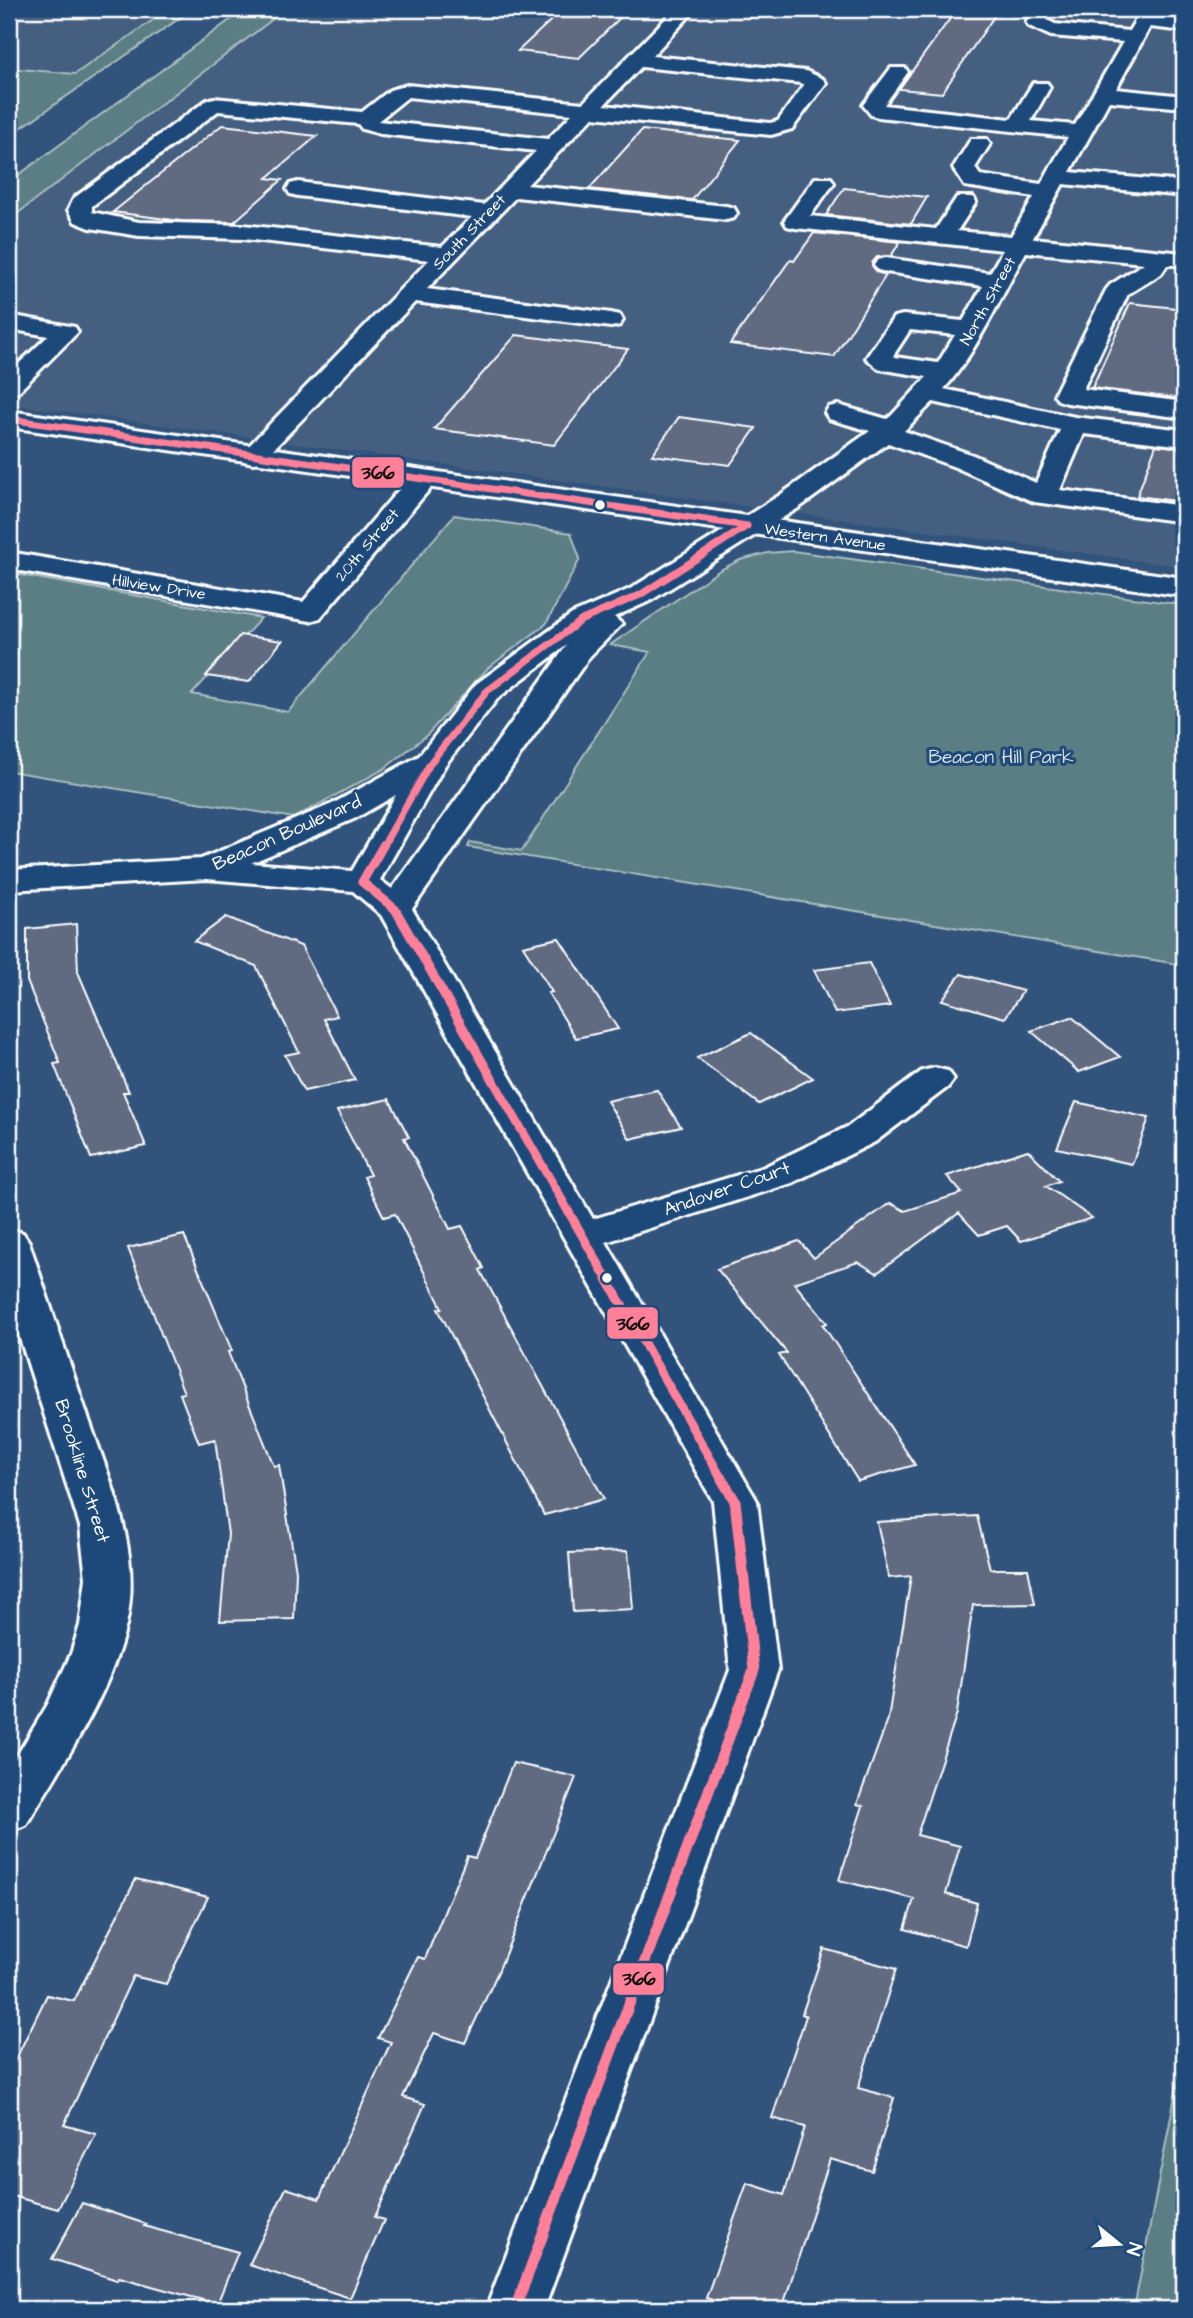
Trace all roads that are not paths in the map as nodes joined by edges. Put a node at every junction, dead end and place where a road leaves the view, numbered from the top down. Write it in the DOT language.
graph roads {
  1 [pos="686,9"];
  2 [pos="1044,9"];
  3 [pos="1143,22"];
  4 [pos="1184,25"];
  5 [pos="636,60"];
  6 [pos="701,66"];
  7 [pos="760,72"];
  8 [pos="898,72"];
  9 [pos="1040,87"];
  10 [pos="1101,94"];
  11 [pos="1184,102"];
  12 [pos="588,110"];
  13 [pos="657,117"];
  14 [pos="366,119"];
  15 [pos="717,123"];
  16 [pos="1018,125"];
  17 [pos="1080,132"];
  18 [pos="979,144"];
  19 [pos="552,146"];
  20 [pos="823,183"];
  21 [pos="1052,184"];
  22 [pos="298,189"];
  23 [pos="1184,189"];
  24 [pos="510,190"];
  25 [pos="965,202"];
  26 [pos="489,212"];
  27 [pos="726,213"];
  28 [pos="942,237"];
  29 [pos="1019,245"];
  30 [pos="447,255"];
  31 [pos="1159,257"];
  32 [pos="1184,260"];
  33 [pos="886,265"];
  34 [pos="999,281"];
  35 [pos="409,293"];
  36 [pos="611,320"];
  37 [pos="9,322"];
  38 [pos="972,329"];
  39 [pos="946,372"];
  40 [pos="9,387"];
  41 [pos="927,393"];
  42 [pos="1067,395"];
  43 [pos="1184,410"];
  44 [pos="838,412"];
  45 [pos="9,419"];
  46 [pos="1065,423"];
  47 [pos="888,431"];
  48 [pos="1184,438"];
  49 [pos="253,455"];
  50 [pos="423,479"];
  51 [pos="1044,496"];
  52 [pos="1184,514"];
  53 [pos="747,526"];
  54 [pos="9,561"];
  55 [pos="1184,587"];
  56 [pos="640,595"];
  57 [pos="310,612"];
  58 [pos="430,762"];
  59 [pos="207,869"];
  60 [pos="9,880"];
  61 [pos="378,895"];
  62 [pos="935,1079"];
  63 [pos="582,1236"];
  64 [pos="9,1242"];
  65 [pos="9,1811"];
  66 [pos="515,2309"];
  1 -- 5 [label="street, South Street"];
  2 -- 3 [label="street"];
  3 -- 4 [label="street"];
  3 -- 10 [label="street, North Street"];
  5 -- 6 [label="street"];
  5 -- 12 [label="street, South Street"];
  6 -- 7 [label="street"];
  6 -- 13 [label="street"];
  7 -- 15 [label="street"];
  7 -- 15 [label="street"];
  8 -- 16 [label="street"];
  9 -- 16 [label="street"];
  10 -- 11 [label="street"];
  10 -- 17 [label="street, North Street"];
  12 -- 13 [label="street"];
  12 -- 14 [label="street"];
  12 -- 19 [label="street, South Street"];
  13 -- 15 [label="street"];
  14 -- 19 [label="street"];
  14 -- 30 [label="street"];
  16 -- 17 [label="street"];
  17 -- 21 [label="street, North Street"];
  18 -- 21 [label="street"];
  19 -- 24 [label="street, South Street"];
  20 -- 28 [label="street"];
  21 -- 23 [label="street"];
  21 -- 29 [label="street, North Street"];
  22 -- 26 [label="street"];
  24 -- 26 [label="street, South Street"];
  24 -- 27 [label="street"];
  25 -- 28 [label="street"];
  26 -- 30 [label="street, South Street"];
  28 -- 29 [label="street"];
  29 -- 31 [label="street"];
  29 -- 34 [label="street, North Street"];
  30 -- 35 [label="street, South Street"];
  31 -- 32 [label="street"];
  31 -- 42 [label="street"];
  33 -- 34 [label="street"];
  34 -- 38 [label="street, North Street"];
  35 -- 36 [label="street"];
  35 -- 49 [label="street, South Street"];
  37 -- 40 [label="street"];
  38 -- 39 [label="street, North Street"];
  38 -- 39 [label="street"];
  39 -- 41 [label="street, North Street"];
  41 -- 46 [label="street"];
  41 -- 47 [label="street, North Street"];
  42 -- 43 [label="street"];
  42 -- 46 [label="street"];
  44 -- 47 [label="street"];
  45 -- 49 [label="street, Western Avenue"];
  46 -- 48 [label="street"];
  46 -- 51 [label="street"];
  47 -- 51 [label="street"];
  47 -- 53 [label="street, North Street"];
  49 -- 50 [label="street, Western Avenue"];
  50 -- 53 [label="street, Western Avenue"];
  50 -- 57 [label="street, 20th Street"];
  51 -- 52 [label="street"];
  53 -- 55 [label="street, Western Avenue"];
  53 -- 56 [label="street, Beacon Boulevard"];
  54 -- 57 [label="street, Hillview Drive"];
  56 -- 58 [label="street, Beacon Boulevard"];
  56 -- 61 [label="street, Beacon Boulevard"];
  58 -- 59 [label="street, Beacon Boulevard"];
  58 -- 61 [label="street, Beacon Boulevard"];
  59 -- 60 [label="street, Beacon Boulevard"];
  59 -- 61 [label="street"];
  61 -- 63 [label="street"];
  62 -- 63 [label="street, Andover Court"];
  63 -- 66 [label="street"];
  64 -- 65 [label="street, Brookline Street"];
}
